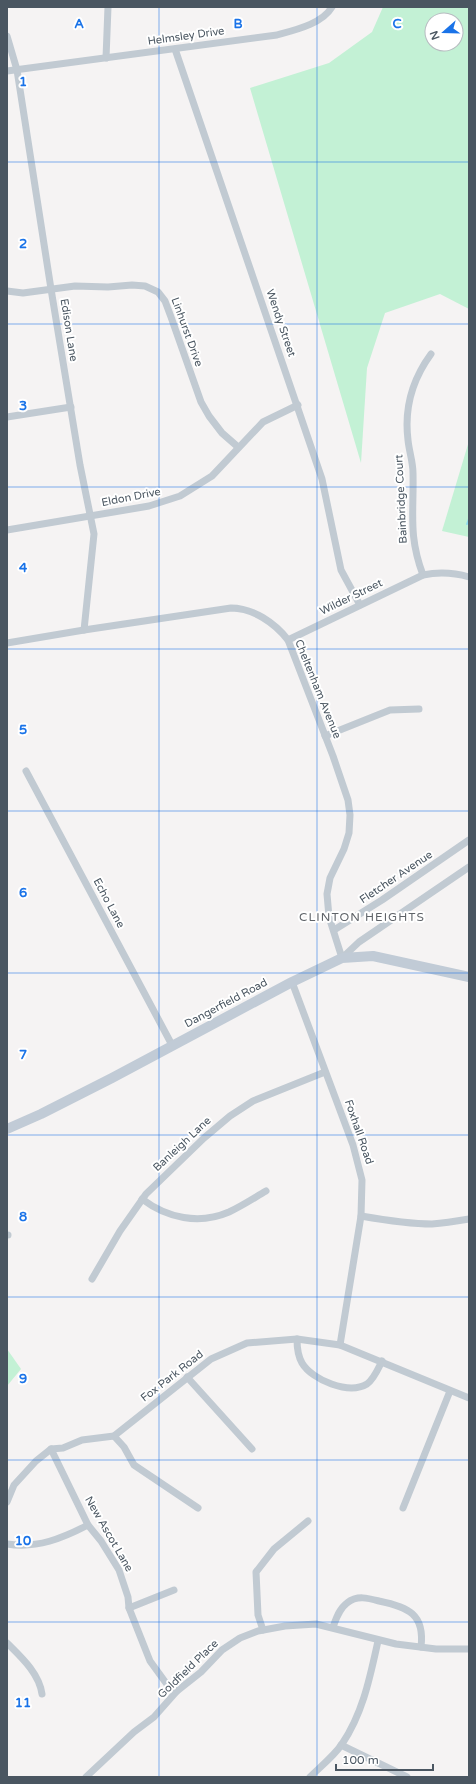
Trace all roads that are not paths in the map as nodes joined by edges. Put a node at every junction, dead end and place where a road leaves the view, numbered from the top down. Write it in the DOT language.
graph roads {
  1 [pos="108,7"];
  2 [pos="332,7"];
  3 [pos="7,36"];
  4 [pos="175,49"];
  5 [pos="106,58"];
  6 [pos="17,70"];
  7 [pos="7,71"];
  8 [pos="51,289"];
  9 [pos="7,291"];
  10 [pos="431,354"];
  11 [pos="298,405"];
  12 [pos="70,407"];
  13 [pos="7,417"];
  14 [pos="238,448"];
  15 [pos="90,516"];
  16 [pos="7,530"];
  17 [pos="423,574"];
  18 [pos="469,577"];
  19 [pos="360,605"];
  20 [pos="84,630"];
  21 [pos="288,640"];
  22 [pos="7,643"];
  23 [pos="419,709"];
  24 [pos="325,736"];
  25 [pos="26,771"];
  26 [pos="469,840"];
  27 [pos="469,867"];
  28 [pos="334,930"];
  29 [pos="342,958"];
  30 [pos="469,977"];
  31 [pos="292,982"];
  32 [pos="172,1045"];
  33 [pos="325,1072"];
  34 [pos="7,1129"];
  35 [pos="266,1192"];
  36 [pos="142,1199"];
  37 [pos="361,1216"];
  38 [pos="469,1219"];
  39 [pos="92,1279"];
  40 [pos="297,1339"];
  41 [pos="340,1344"];
  42 [pos="382,1361"];
  43 [pos="187,1377"];
  44 [pos="450,1390"];
  45 [pos="469,1398"];
  46 [pos="114,1436"];
  47 [pos="51,1449"];
  48 [pos="252,1449"];
  49 [pos="7,1502"];
  50 [pos="198,1508"];
  51 [pos="403,1508"];
  52 [pos="308,1521"];
  53 [pos="88,1525"];
  54 [pos="7,1544"];
  55 [pos="174,1590"];
  56 [pos="130,1608"];
  57 [pos="333,1627"];
  58 [pos="263,1630"];
  59 [pos="378,1641"];
  60 [pos="7,1643"];
  61 [pos="420,1647"];
  62 [pos="469,1649"];
  63 [pos="177,1692"];
  64 [pos="42,1694"];
  65 [pos="341,1745"];
  66 [pos="86,1777"];
  67 [pos="310,1777"];
  68 [pos="407,1777"];
  1 -- 5 [label="street"];
  2 -- 4 [label="street, Helmsley Drive"];
  3 -- 6 [label="street, Edison Lane"];
  4 -- 5 [label="street, Helmsley Drive"];
  4 -- 11 [label="street, Wendy Street"];
  5 -- 6 [label="street, Helmsley Drive"];
  6 -- 7 [label="street, Helmsley Drive"];
  6 -- 8 [label="street, Edison Lane"];
  8 -- 9 [label="street, Linhurst Drive"];
  8 -- 12 [label="street, Edison Lane"];
  8 -- 14 [label="street, Linhurst Drive"];
  10 -- 17 [label="street, Bainbridge Court"];
  11 -- 14 [label="street, Eldon Drive"];
  11 -- 19 [label="street, Wendy Street"];
  12 -- 13 [label="street"];
  12 -- 15 [label="street, Edison Lane"];
  14 -- 15 [label="street, Eldon Drive"];
  15 -- 16 [label="street, Eldon Drive"];
  15 -- 20 [label="street, Edison Lane"];
  17 -- 18 [label="street"];
  17 -- 19 [label="street, Wilder Street"];
  19 -- 21 [label="street, Wilder Street"];
  20 -- 21 [label="street, Cheltenham Avenue"];
  20 -- 22 [label="street, Cheltenham Avenue"];
  21 -- 24 [label="street, Cheltenham Avenue"];
  23 -- 24 [label="street"];
  24 -- 28 [label="street, Cheltenham Avenue"];
  25 -- 32 [label="street, Echo Lane"];
  26 -- 28 [label="street, Fletcher Avenue"];
  27 -- 29 [label="street"];
  28 -- 29 [label="street, Cheltenham Avenue"];
  29 -- 30 [label="street, Dangerfield Road"];
  29 -- 31 [label="street, Dangerfield Road"];
  31 -- 32 [label="street, Dangerfield Road"];
  31 -- 33 [label="street, Foxhall Road"];
  32 -- 34 [label="street, Dangerfield Road"];
  33 -- 36 [label="street, Banleigh Lane"];
  33 -- 37 [label="street, Foxhall Road"];
  35 -- 36 [label="street"];
  36 -- 39 [label="street, Banleigh Lane"];
  37 -- 38 [label="street"];
  37 -- 41 [label="street, Foxhall Road"];
  40 -- 41 [label="street, Fox Park Road"];
  40 -- 42 [label="street"];
  40 -- 43 [label="street, Fox Park Road"];
  41 -- 42 [label="street, Fox Park Road"];
  42 -- 44 [label="street, Fox Park Road"];
  43 -- 46 [label="street, Fox Park Road"];
  43 -- 48 [label="street"];
  44 -- 45 [label="street, Fox Park Road"];
  44 -- 51 [label="street"];
  46 -- 47 [label="street"];
  46 -- 50 [label="street"];
  47 -- 49 [label="street"];
  47 -- 53 [label="street, New Ascot Lane"];
  52 -- 58 [label="street"];
  53 -- 54 [label="street"];
  53 -- 56 [label="street, New Ascot Lane"];
  55 -- 56 [label="street"];
  56 -- 63 [label="street, New Ascot Lane"];
  57 -- 58 [label="street, Goldfield Place"];
  57 -- 59 [label="street, Goldfield Place"];
  57 -- 61 [label="street"];
  58 -- 63 [label="street, Goldfield Place"];
  59 -- 61 [label="street, Goldfield Place"];
  59 -- 65 [label="street"];
  60 -- 64 [label="street"];
  61 -- 62 [label="street, Goldfield Place"];
  63 -- 66 [label="street, Goldfield Place"];
  65 -- 67 [label="street"];
  65 -- 68 [label="street"];
}
